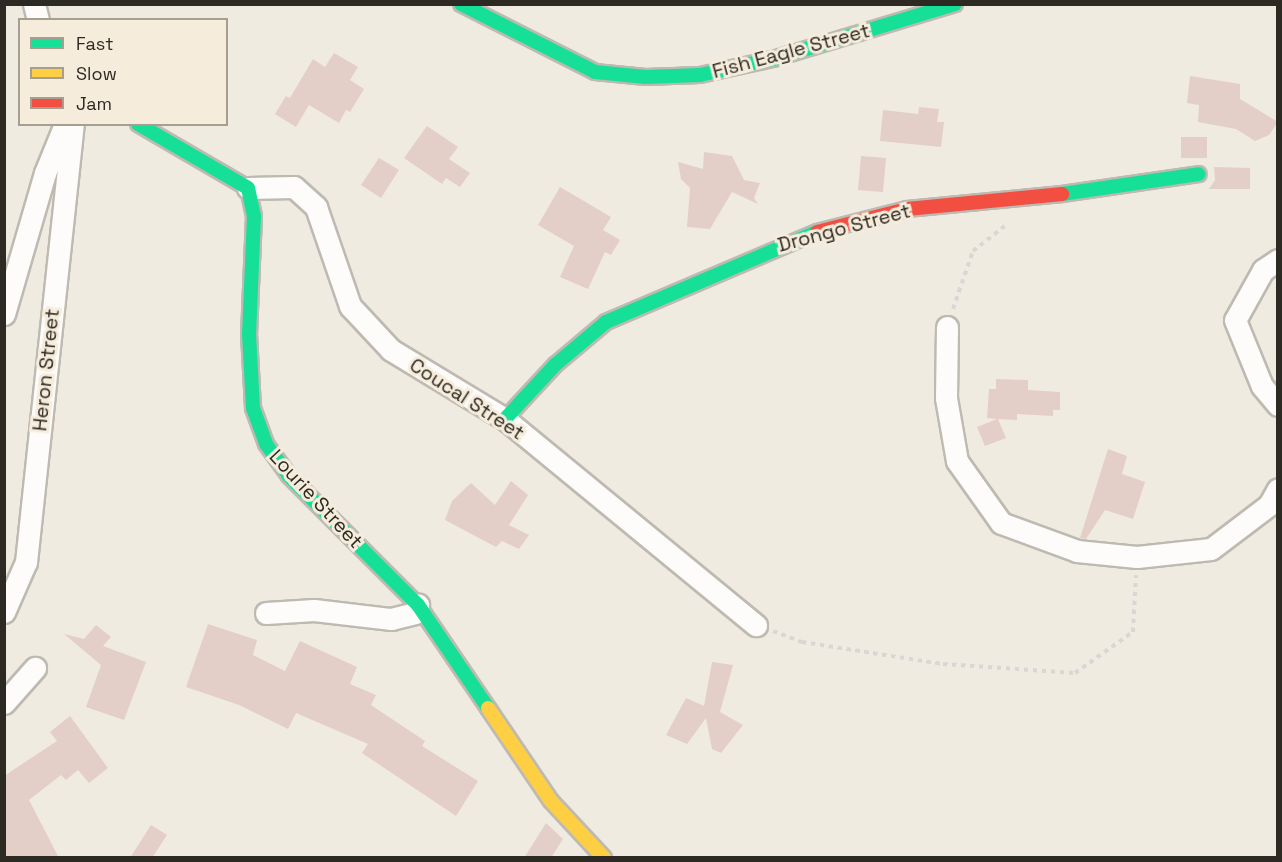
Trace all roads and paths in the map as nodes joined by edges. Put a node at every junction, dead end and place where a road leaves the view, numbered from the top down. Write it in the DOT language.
graph roads {
  1 [pos="461,4"];
  2 [pos="955,4"];
  3 [pos="64,126"];
  4 [pos="73,126"];
  5 [pos="141,126"];
  6 [pos="1199,174"];
  7 [pos="248,188"];
  8 [pos="1010,222"];
  9 [pos="1278,260"];
  10 [pos="4,314"];
  11 [pos="947,327"];
  12 [pos="1278,405"];
  13 [pos="505,419"];
  14 [pos="1278,489"];
  15 [pos="1137,556"];
  16 [pos="418,605"];
  17 [pos="4,612"];
  18 [pos="266,613"];
  19 [pos="756,625"];
  20 [pos="35,668"];
  21 [pos="4,704"];
  22 [pos="603,858"];
  1 -- 2 [label="street, Fish Eagle Street"];
  3 -- 10 [label="street"];
  4 -- 17 [label="street, Heron Street"];
  5 -- 7 [label="street"];
  6 -- 13 [label="street, Drongo Street"];
  7 -- 13 [label="street, Coucal Street"];
  7 -- 16 [label="street, Lourie Street"];
  8 -- 11 [label="path"];
  9 -- 12 [label="street"];
  11 -- 15 [label="street"];
  13 -- 19 [label="street, Coucal Street"];
  14 -- 15 [label="street"];
  15 -- 19 [label="path"];
  16 -- 18 [label="street"];
  16 -- 22 [label="street, Lourie Street"];
  20 -- 21 [label="street"];
}
